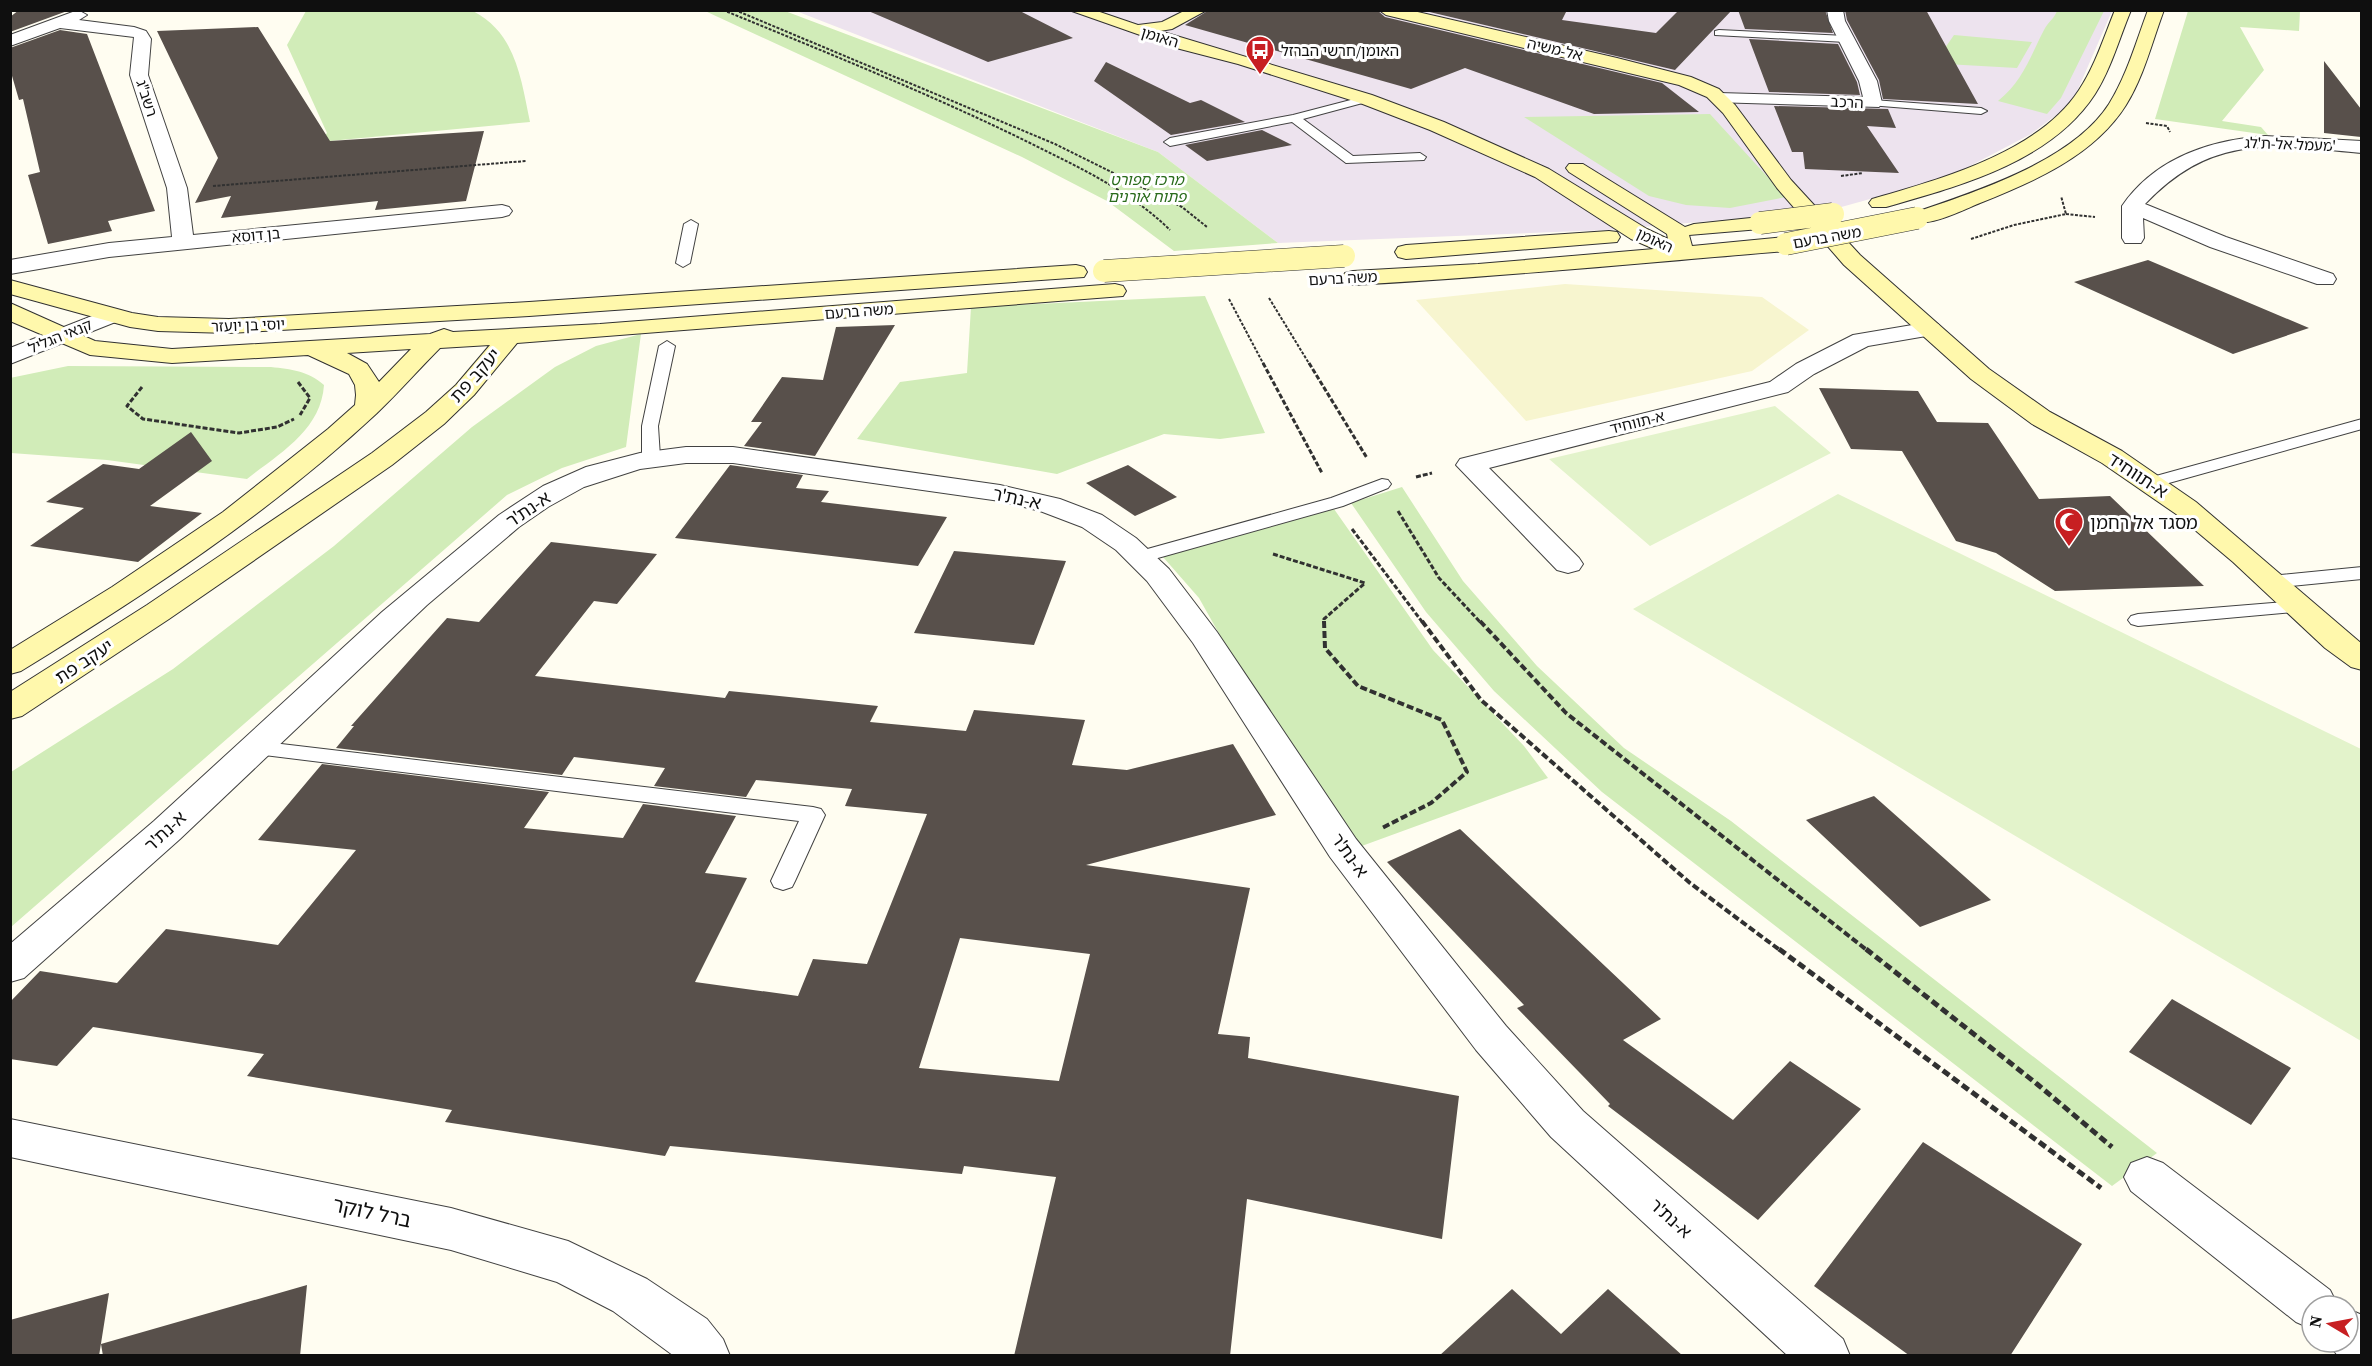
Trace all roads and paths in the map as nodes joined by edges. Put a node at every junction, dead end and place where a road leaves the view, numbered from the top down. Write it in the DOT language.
graph roads {
  1 [pos="87,10"];
  2 [pos="723,10"];
  3 [pos="735,10"];
  4 [pos="1076,10"];
  5 [pos="1116,10"];
  6 [pos="1198,10"];
  7 [pos="1386,10"];
  8 [pos="1834,10"];
  9 [pos="2123,10"];
  10 [pos="2156,10"];
  11 [pos="59,23"];
  12 [pos="1142,26"];
  13 [pos="1166,26"];
  14 [pos="1719,33"];
  15 [pos="1846,39"];
  16 [pos="10,41"];
  17 [pos="1244,60"];
  18 [pos="1719,98"];
  19 [pos="1366,99"];
  20 [pos="1873,103"];
  21 [pos="1981,111"];
  22 [pos="1294,118"];
  23 [pos="1170,142"];
  24 [pos="2361,147"];
  25 [pos="1420,157"];
  26 [pos="526,161"];
  27 [pos="1837,176"];
  28 [pos="1845,181"];
  29 [pos="238,184"];
  30 [pos="1568,187"];
  31 [pos="2132,206"];
  32 [pos="502,211"];
  33 [pos="691,224"];
  34 [pos="1677,231"];
  35 [pos="1214,232"];
  36 [pos="1639,234"];
  37 [pos="1175,235"];
  38 [pos="2133,238"];
  39 [pos="183,242"];
  40 [pos="1520,244"];
  41 [pos="1683,254"];
  42 [pos="683,263"];
  43 [pos="10,267"];
  44 [pos="1330,279"];
  45 [pos="2325,279"];
  46 [pos="1110,281"];
  47 [pos="10,287"];
  48 [pos="1258,289"];
  49 [pos="1227,296"];
  50 [pos="10,310"];
  51 [pos="491,311"];
  52 [pos="110,316"];
  53 [pos="1930,329"];
  54 [pos="600,331"];
  55 [pos="60,337"];
  56 [pos="509,337"];
  57 [pos="432,342"];
  58 [pos="667,346"];
  59 [pos="313,349"];
  60 [pos="172,356"];
  61 [pos="10,357"];
  62 [pos="300,376"];
  63 [pos="465,390"];
  64 [pos="367,409"];
  65 [pos="2361,424"];
  66 [pos="651,458"];
  67 [pos="1470,465"];
  68 [pos="2151,483"];
  69 [pos="1382,484"];
  70 [pos="1337,502"];
  71 [pos="1215,535"];
  72 [pos="1140,557"];
  73 [pos="1568,564"];
  74 [pos="2361,573"];
  75 [pos="2271,582"];
  76 [pos="2298,607"];
  77 [pos="2138,620"];
  78 [pos="2361,660"];
  79 [pos="10,664"];
  80 [pos="10,708"];
  81 [pos="256,748"];
  82 [pos="1343,848"];
  83 [pos="783,881"];
  84 [pos="10,968"];
  85 [pos="10,1138"];
  86 [pos="2147,1177"];
  87 [pos="2102,1189"];
  88 [pos="2300,1296"];
  89 [pos="705,1356"];
  90 [pos="1825,1356"];
  1 -- 11 [label="street, רשב\"ג"];
  2 -- 37 [label="path"];
  3 -- 35 [label="path"];
  4 -- 12 [label="main road, האומן"];
  5 -- 12 [label="main road, האומן"];
  6 -- 12 [label="main road"];
  6 -- 13 [label="main road"];
  7 -- 18 [label="main road, אל-משיה"];
  8 -- 15 [label="street, הרכב"];
  9 -- 34 [label="main road, משה ברעם, bridge"];
  10 -- 41 [label="main road, משה ברעם, bridge"];
  11 -- 16 [label="street, רשב\"ג"];
  11 -- 39 [label="street, רשב\"ג"];
  12 -- 13 [label="main road, האומן"];
  12 -- 17 [label="main road, האומן"];
  13 -- 17 [label="main road, האומן"];
  14 -- 15 [label="lane"];
  15 -- 20 [label="street, הרכב"];
  17 -- 19 [label="main road, האומן"];
  18 -- 20 [label="street, הרכב"];
  18 -- 53 [label="main road, א-תווחיד"];
  19 -- 22 [label="lane"];
  19 -- 30 [label="main road, האומן"];
  19 -- 34 [label="main road, האומן"];
  20 -- 21 [label="lane"];
  22 -- 23 [label="lane"];
  22 -- 25 [label="lane"];
  24 -- 31 [label="street, מעמל אל-ת'לג'"];
  26 -- 29 [label="path"];
  27 -- 28 [label="path"];
  30 -- 36 [label="main road, האומן"];
  30 -- 40 [label="main road"];
  31 -- 38 [label="street"];
  31 -- 45 [label="street"];
  32 -- 39 [label="street, בן דוסא"];
  33 -- 42 [label="lane"];
  34 -- 36 [label="main road, משה ברעם"];
  34 -- 41 [label="main road, האומן"];
  36 -- 40 [label="main road, משה ברעם"];
  36 -- 41 [label="main road, האומן"];
  39 -- 43 [label="street, בן דוסא"];
  40 -- 46 [label="main road, משה ברעם, bridge"];
  41 -- 44 [label="main road, משה ברעם"];
  46 -- 48 [label="main road, משה ברעם"];
  46 -- 51 [label="main road, משה ברעם"];
  46 -- 54 [label="main road, משה ברעם"];
  47 -- 52 [label="main road, יוסי בן יועזר"];
  48 -- 69 [label="path"];
  49 -- 70 [label="path"];
  50 -- 55 [label="main road, יוסי בן יועזר"];
  51 -- 52 [label="main road, יוסי בן יועזר"];
  51 -- 56 [label="main road, יעקב פת"];
  51 -- 57 [label="main road, יעקב פת"];
  52 -- 55 [label="street, קנאי הגליל"];
  53 -- 67 [label="street, א-תווחיד"];
  53 -- 68 [label="main road, א-תווחיד"];
  54 -- 56 [label="main road, משה ברעם"];
  54 -- 63 [label="main road"];
  55 -- 60 [label="main road, יוסי בן יועזר"];
  55 -- 61 [label="street, קנאי הגליל"];
  56 -- 57 [label="main road, משה ברעם"];
  56 -- 63 [label="main road, יעקב פת"];
  57 -- 59 [label="main road, יוסי בן יועזר"];
  57 -- 64 [label="main road, יעקב פת"];
  58 -- 66 [label="lane"];
  59 -- 60 [label="main road, יוסי בן יועזר"];
  59 -- 64 [label="main road"];
  60 -- 62 [label="path"];
  63 -- 80 [label="main road, יעקב פת"];
  64 -- 79 [label="main road, יעקב פת"];
  65 -- 68 [label="lane"];
  66 -- 72 [label="street, א-נת'ר"];
  66 -- 81 [label="street, א-נת'ר"];
  67 -- 69 [label="path"];
  67 -- 73 [label="street"];
  68 -- 75 [label="main road, א-תווחיד"];
  69 -- 70 [label="lane"];
  69 -- 86 [label="path"];
  70 -- 71 [label="lane"];
  70 -- 87 [label="path"];
  71 -- 72 [label="lane"];
  71 -- 82 [label="path"];
  72 -- 82 [label="street, א-נת'ר"];
  74 -- 75 [label="lane"];
  75 -- 76 [label="main road, א-תווחיד"];
  76 -- 77 [label="lane"];
  76 -- 78 [label="main road, א-תווחיד"];
  81 -- 83 [label="lane"];
  81 -- 84 [label="street, א-נת'ר"];
  82 -- 90 [label="street, א-נת'ר"];
  85 -- 89 [label="street, ברל לוקר"];
  86 -- 88 [label="street"];
}
